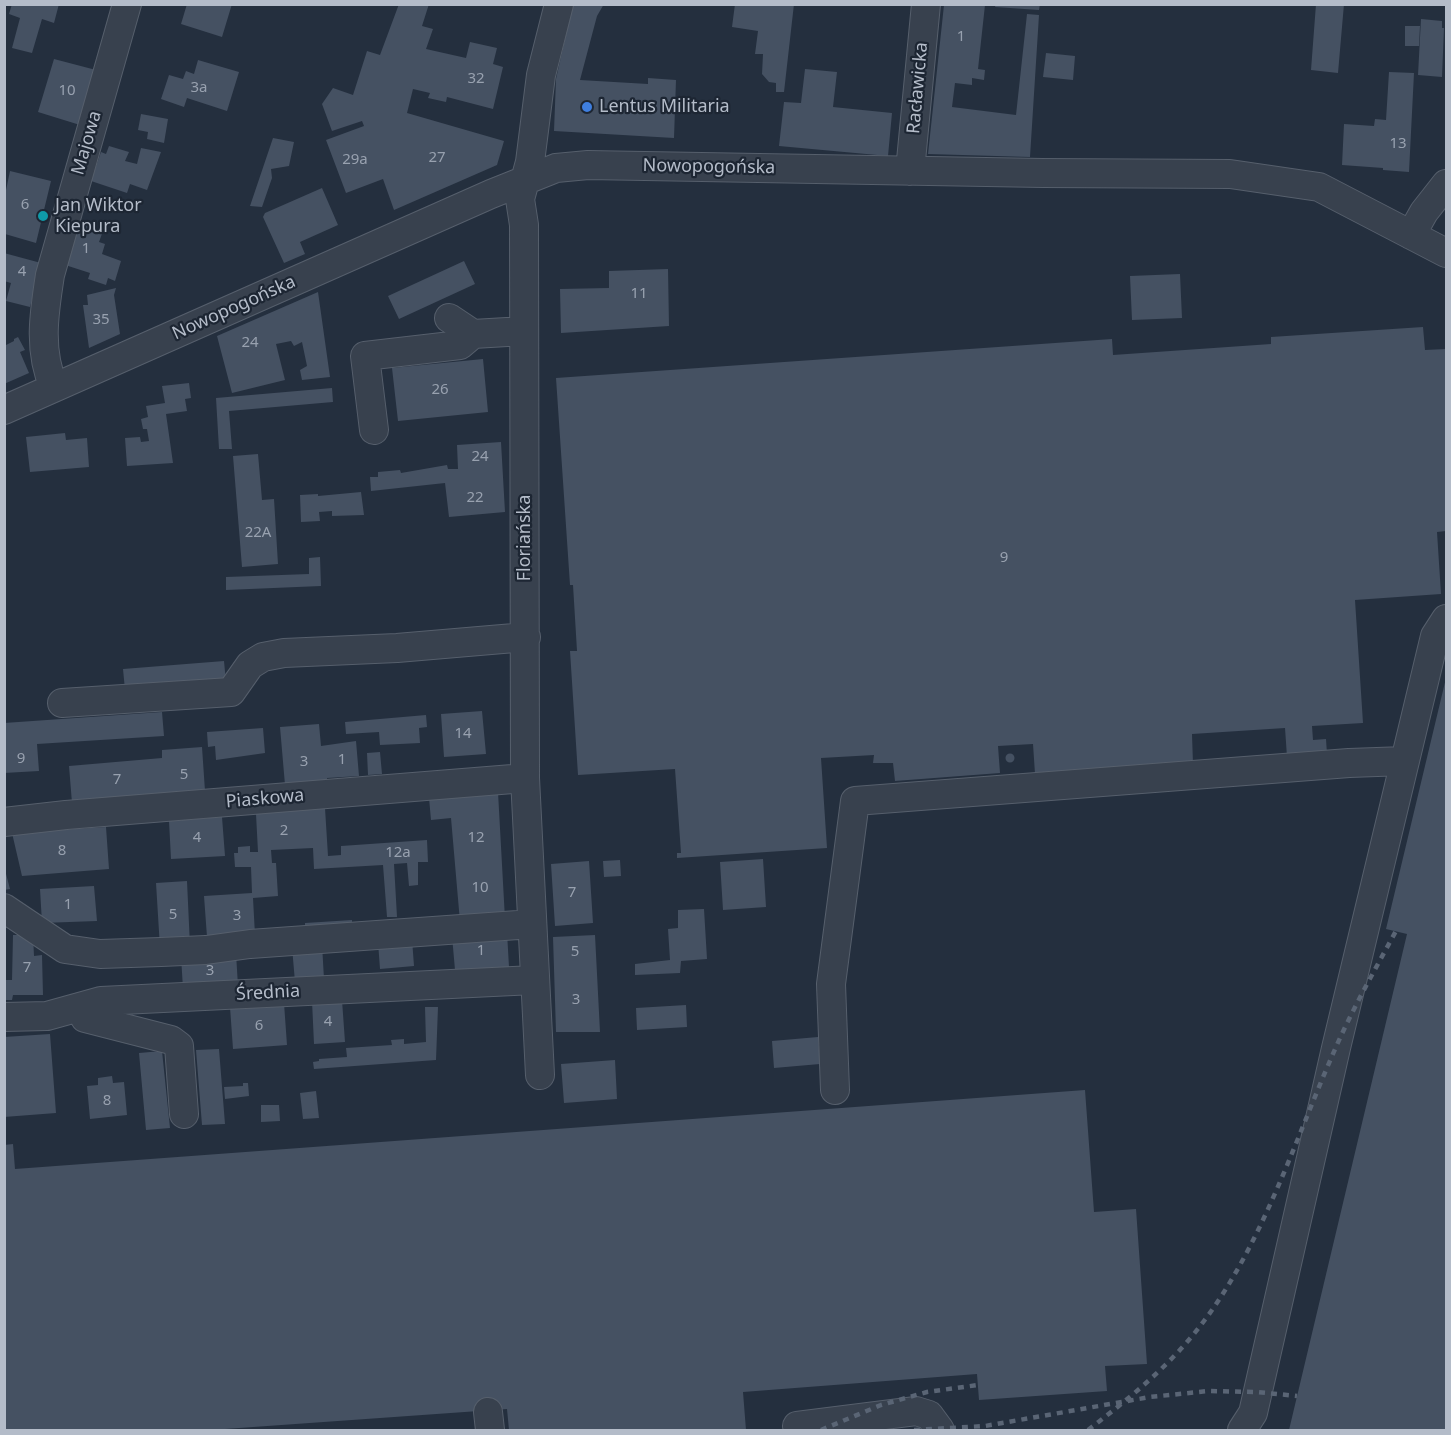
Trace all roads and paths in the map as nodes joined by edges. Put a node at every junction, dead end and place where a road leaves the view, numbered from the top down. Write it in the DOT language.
graph roads {
  1 [pos="127,4"];
  2 [pos="559,4"];
  3 [pos="926,4"];
  4 [pos="910,171"];
  5 [pos="525,179"];
  6 [pos="1446,184"];
  7 [pos="1411,235"];
  8 [pos="1446,253"];
  9 [pos="449,318"];
  10 [pos="524,331"];
  11 [pos="473,334"];
  12 [pos="54,387"];
  13 [pos="4,410"];
  14 [pos="374,430"];
  15 [pos="1446,619"];
  16 [pos="526,637"];
  17 [pos="62,703"];
  18 [pos="1405,761"];
  19 [pos="525,778"];
  20 [pos="4,822"];
  21 [pos="4,908"];
  22 [pos="532,924"];
  23 [pos="161,952"];
  24 [pos="534,980"];
  25 [pos="164,998"];
  26 [pos="79,1007"];
  27 [pos="4,1017"];
  28 [pos="540,1075"];
  29 [pos="835,1090"];
  30 [pos="184,1114"];
  31 [pos="797,1424"];
  32 [pos="940,1431"];
  33 [pos="1242,1431"];
  1 -- 12 [label="street, Majowa"];
  2 -- 5 [label="street, Floriańska"];
  3 -- 4 [label="street, Racławicka"];
  4 -- 5 [label="street, Nowopogońska"];
  4 -- 7 [label="street, Nowopogońska"];
  5 -- 10 [label="street, Floriańska"];
  5 -- 12 [label="street, Nowopogońska"];
  6 -- 7 [label="street"];
  7 -- 8 [label="street, Nowopogońska"];
  9 -- 11 [label="street"];
  10 -- 11 [label="street"];
  10 -- 16 [label="street, Floriańska"];
  11 -- 14 [label="street"];
  12 -- 13 [label="street, Nowopogońska"];
  15 -- 18 [label="street"];
  16 -- 17 [label="street"];
  16 -- 19 [label="street, Floriańska"];
  18 -- 29 [label="street"];
  18 -- 33 [label="street"];
  19 -- 20 [label="street, Piaskowa"];
  19 -- 22 [label="street, Floriańska"];
  21 -- 23 [label="street"];
  22 -- 23 [label="street"];
  22 -- 24 [label="street, Floriańska"];
  23 -- 25 [label="street"];
  24 -- 25 [label="street, Średnia"];
  24 -- 28 [label="street, Floriańska"];
  25 -- 26 [label="street, Średnia"];
  26 -- 27 [label="street, Średnia"];
  26 -- 30 [label="street"];
  31 -- 32 [label="street"];
}
